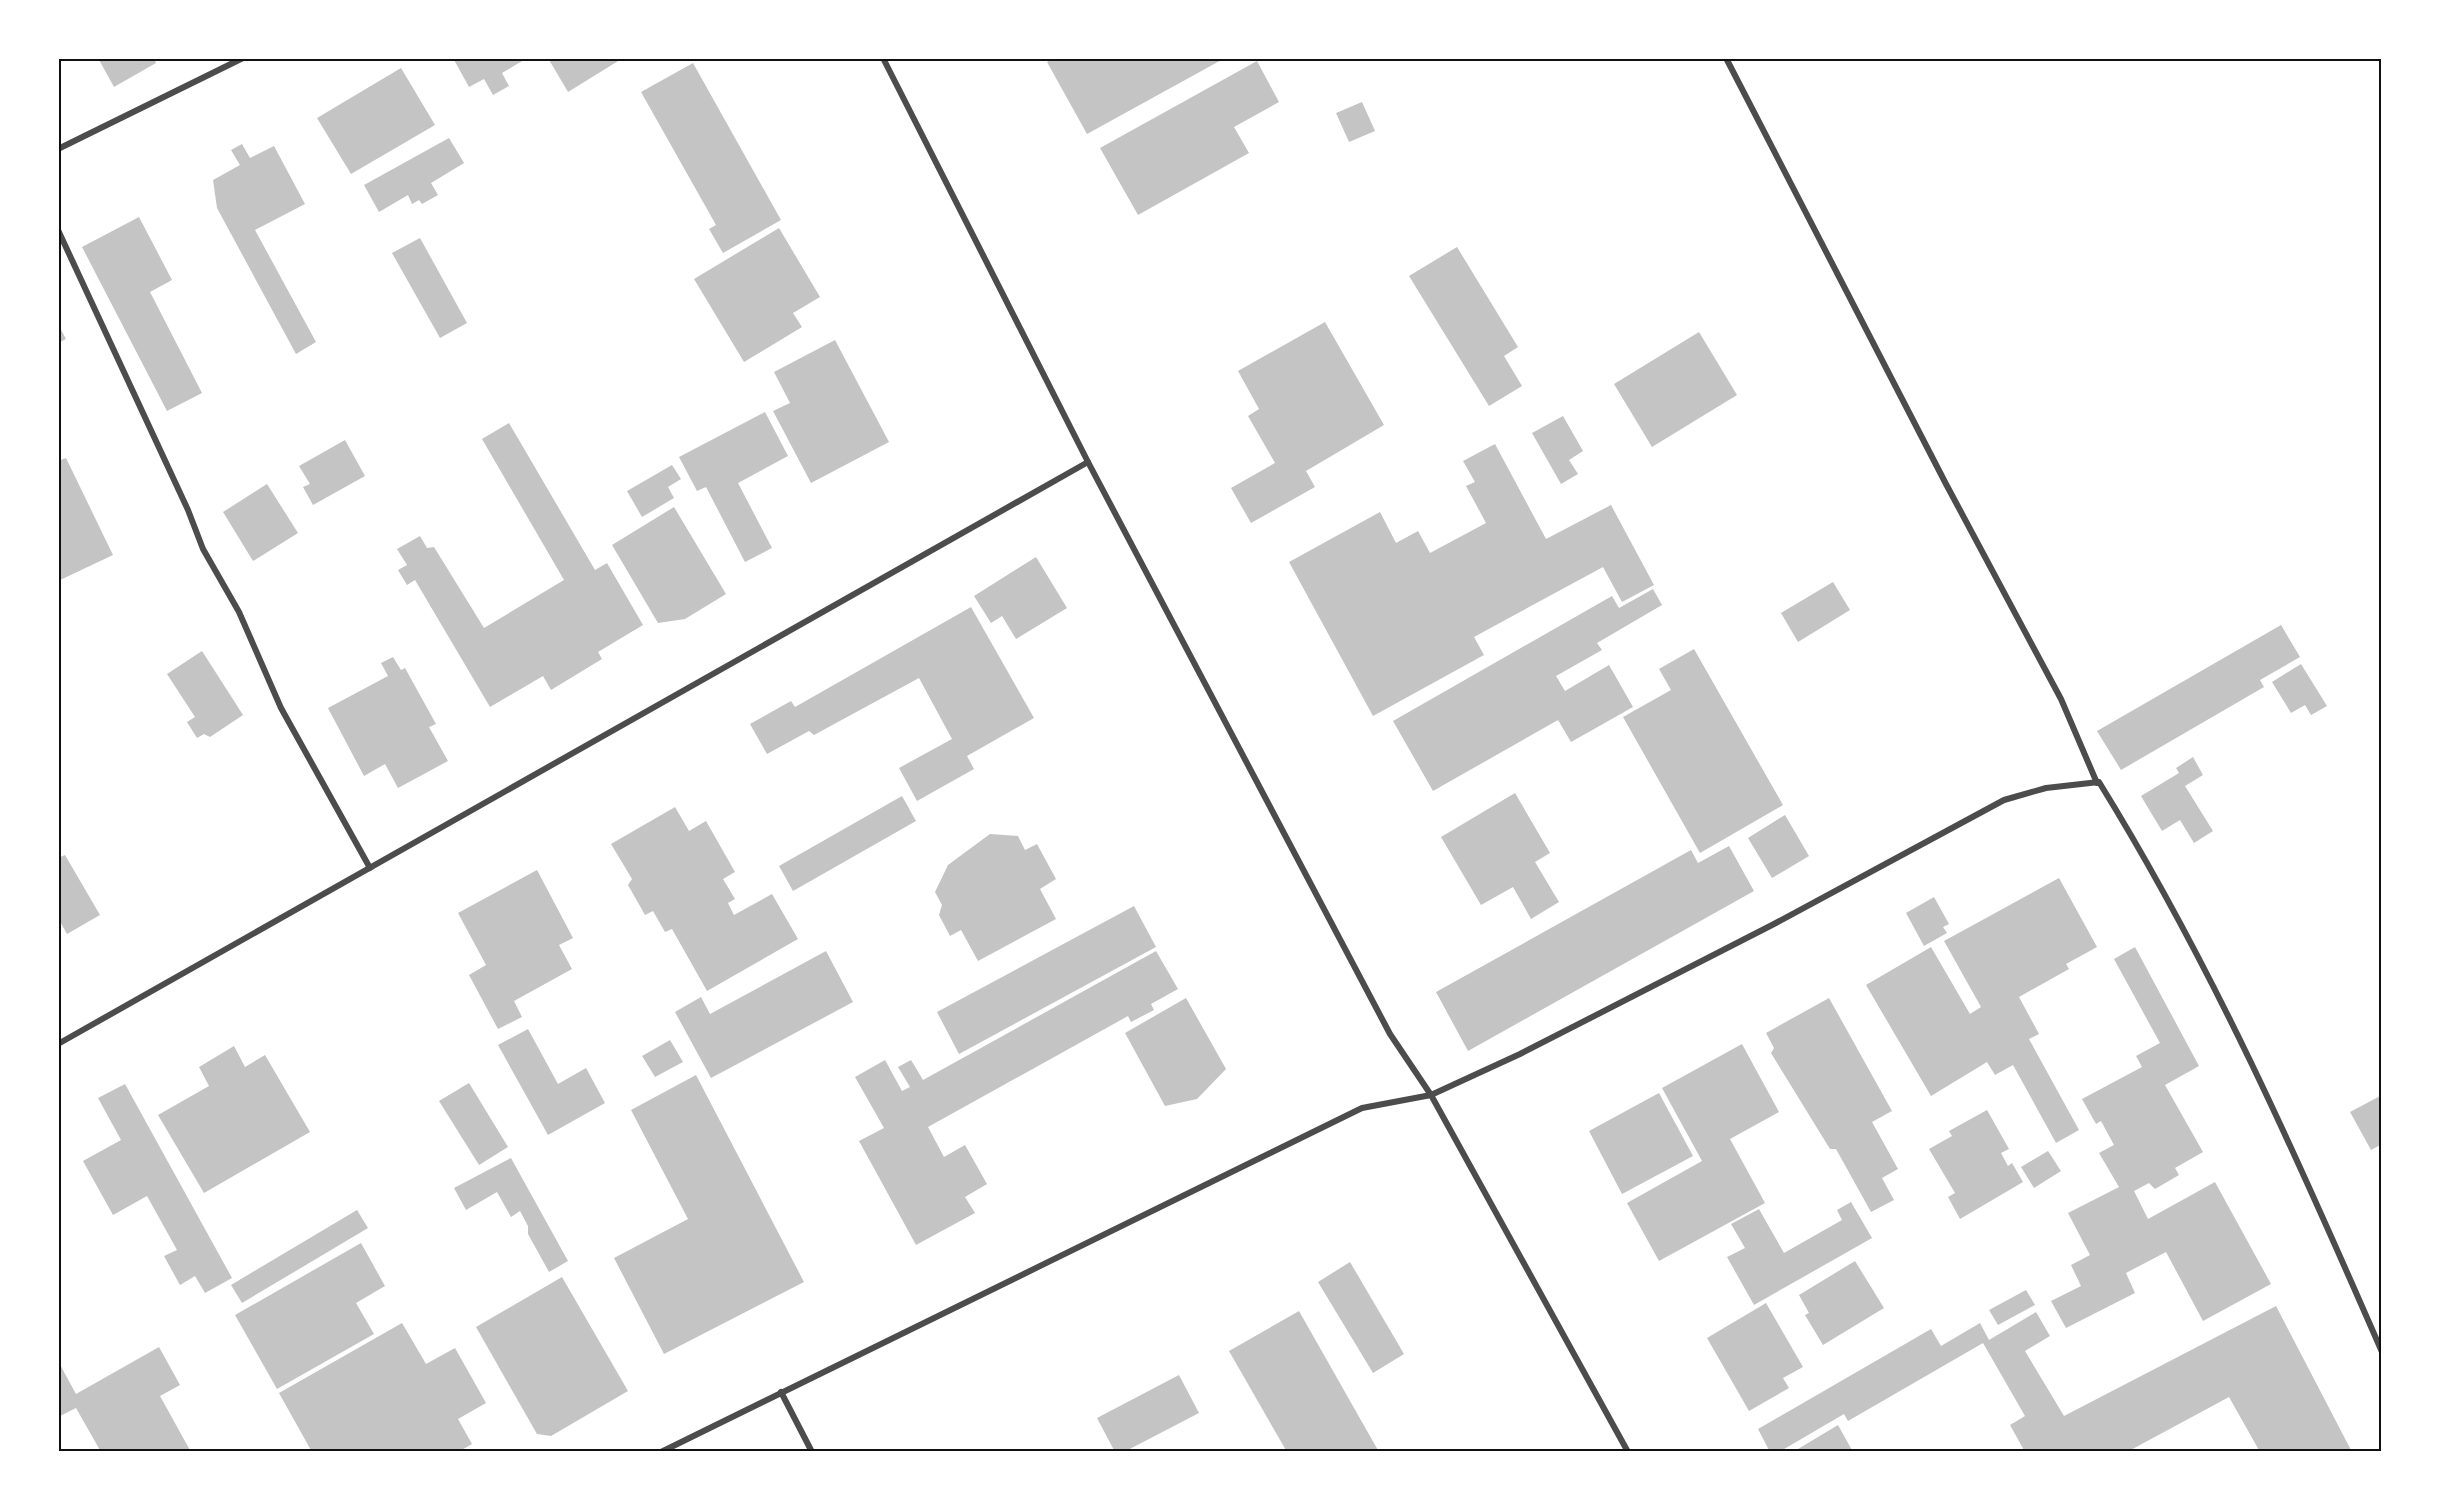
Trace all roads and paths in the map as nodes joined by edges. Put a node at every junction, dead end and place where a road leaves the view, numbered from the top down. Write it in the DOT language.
graph roads {
  1 [pos="243,58"];
  2 [pos="883,58"];
  3 [pos="1726,58"];
  4 [pos="58,149"];
  5 [pos="58,230"];
  6 [pos="1088,462"];
  7 [pos="2097,783"];
  8 [pos="370,868"];
  9 [pos="58,1044"];
  10 [pos="1431,1095"];
  11 [pos="2382,1352"];
  12 [pos="781,1392"];
  13 [pos="661,1452"];
  14 [pos="812,1452"];
  15 [pos="1628,1452"];
  1 -- 4 [label="street"];
  2 -- 6 [label="street"];
  3 -- 7 [label="street"];
  5 -- 8 [label="street"];
  6 -- 8 [label="street"];
  6 -- 10 [label="street"];
  7 -- 10 [label="street"];
  7 -- 11 [label="street"];
  8 -- 9 [label="street"];
  10 -- 12 [label="street"];
  10 -- 15 [label="street"];
  12 -- 13 [label="street"];
  12 -- 14 [label="street"];
}
